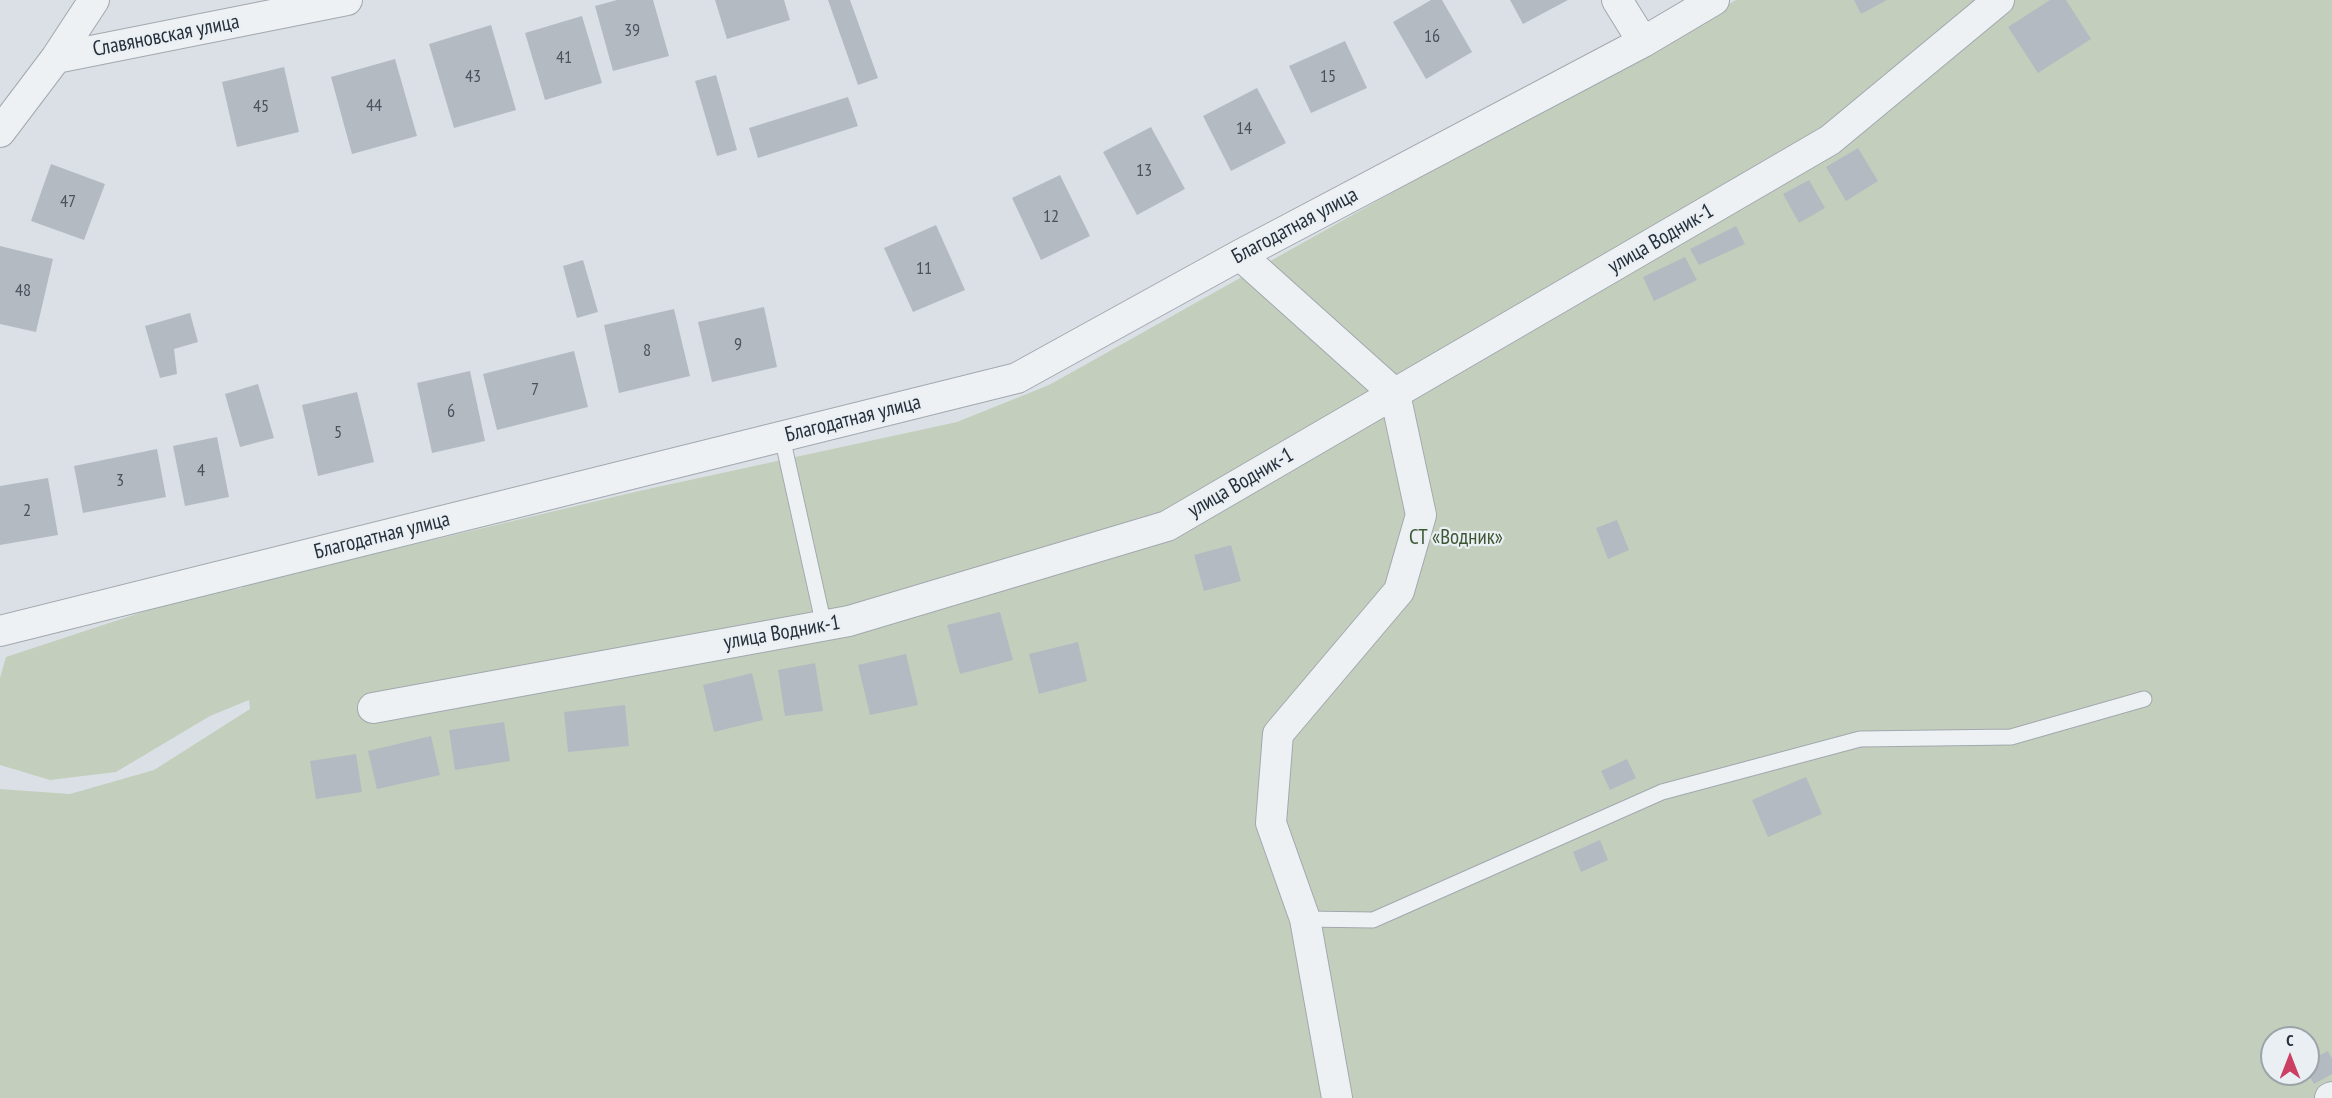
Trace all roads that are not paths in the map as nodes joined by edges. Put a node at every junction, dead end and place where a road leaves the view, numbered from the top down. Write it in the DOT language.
graph roads {
  1 [pos="94,0"];
  2 [pos="347,0"];
  3 [pos="1617,0"];
  4 [pos="1714,0"];
  5 [pos="2000,0"];
  6 [pos="1643,42"];
  7 [pos="56,58"];
  8 [pos="0,132"];
  9 [pos="1240,255"];
  10 [pos="1395,394"];
  11 [pos="782,437"];
  12 [pos="824,626"];
  13 [pos="0,631"];
  14 [pos="2144,699"];
  15 [pos="373,708"];
  16 [pos="1305,919"];
  17 [pos="1337,1098"];
  1 -- 7 [label="street, Славяновская улица"];
  2 -- 7 [label="street, Славяновская улица"];
  3 -- 6 [label="street"];
  4 -- 6 [label="street, Благодатная улица"];
  5 -- 10 [label="street, улица Водник-1"];
  6 -- 9 [label="street, Благодатная улица"];
  7 -- 8 [label="street, Славяновская улица"];
  9 -- 10 [label="street"];
  9 -- 11 [label="street, Благодатная улица"];
  10 -- 12 [label="street, улица Водник-1"];
  10 -- 16 [label="street"];
  11 -- 12 [label="lane"];
  11 -- 13 [label="street, Благодатная улица"];
  12 -- 15 [label="street, улица Водник-1"];
  14 -- 16 [label="lane"];
  16 -- 17 [label="street"];
}
